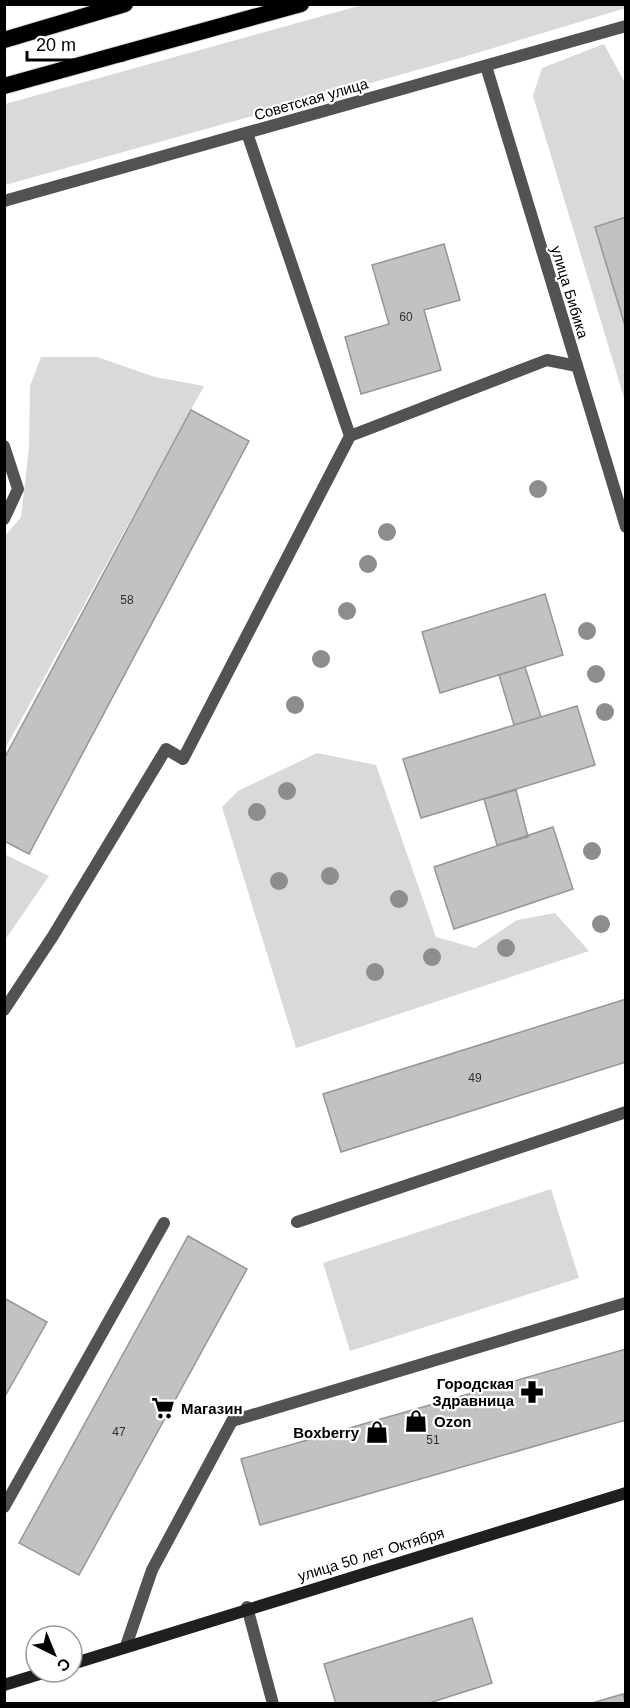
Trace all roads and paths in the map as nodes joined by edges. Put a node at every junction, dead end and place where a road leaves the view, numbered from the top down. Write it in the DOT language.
graph roads {
  1 [pos="125,4"];
  2 [pos="302,4"];
  3 [pos="626,26"];
  4 [pos="4,40"];
  5 [pos="486,66"];
  6 [pos="4,86"];
  7 [pos="248,133"];
  8 [pos="4,201"];
  9 [pos="577,366"];
  10 [pos="350,436"];
  11 [pos="4,446"];
  12 [pos="4,519"];
  13 [pos="626,527"];
  14 [pos="4,1010"];
  15 [pos="626,1112"];
  16 [pos="164,1222"];
  17 [pos="297,1222"];
  18 [pos="626,1302"];
  19 [pos="626,1492"];
  20 [pos="4,1507"];
  21 [pos="247,1607"];
  22 [pos="126,1646"];
  23 [pos="84,1660"];
  24 [pos="24,1679"];
  25 [pos="4,1685"];
  26 [pos="273,1704"];
  1 -- 4 [label="highway"];
  2 -- 6 [label="highway"];
  3 -- 5 [label="street, Советская улица"];
  5 -- 7 [label="street, Советская улица"];
  5 -- 9 [label="street, улица Бибика"];
  7 -- 8 [label="street, Советская улица"];
  7 -- 10 [label="street"];
  9 -- 10 [label="street"];
  9 -- 13 [label="street, улица Бибика"];
  10 -- 14 [label="street"];
  11 -- 12 [label="street"];
  15 -- 17 [label="street"];
  16 -- 20 [label="street"];
  18 -- 22 [label="street"];
  19 -- 21 [label="main road, улица 50 лет Октября"];
  21 -- 22 [label="main road, улица 50 лет Октября"];
  21 -- 26 [label="street"];
  22 -- 23 [label="main road, улица 50 лет Октября"];
  24 -- 25 [label="main road"];
}
